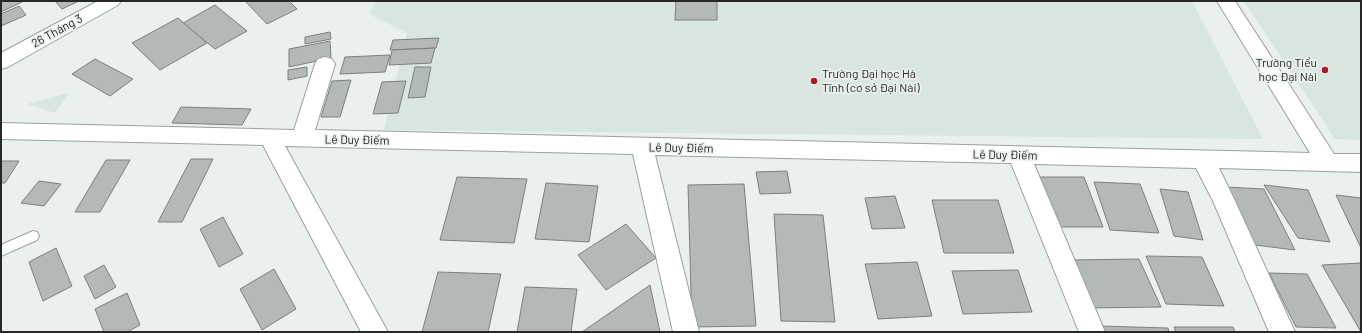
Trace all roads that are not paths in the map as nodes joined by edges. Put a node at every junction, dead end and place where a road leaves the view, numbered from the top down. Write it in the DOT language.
graph roads {
  1 [pos="112,1"];
  2 [pos="1226,1"];
  3 [pos="1,62"];
  4 [pos="325,64"];
  5 [pos="1,131"];
  6 [pos="270,138"];
  7 [pos="302,139"];
  8 [pos="642,147"];
  9 [pos="1019,155"];
  10 [pos="1203,159"];
  11 [pos="1361,162"];
  12 [pos="1328,163"];
  13 [pos="33,236"];
  14 [pos="1,251"];
  15 [pos="375,332"];
  16 [pos="686,332"];
  17 [pos="1092,332"];
  18 [pos="1282,332"];
  1 -- 3 [label="street, 26 Tháng 3"];
  2 -- 12 [label="street"];
  4 -- 7 [label="street"];
  5 -- 6 [label="street, Lê Duy Điếm"];
  6 -- 7 [label="street, Lê Duy Điếm"];
  6 -- 15 [label="street"];
  7 -- 8 [label="street, Lê Duy Điếm"];
  8 -- 9 [label="street, Lê Duy Điếm"];
  8 -- 16 [label="street"];
  9 -- 10 [label="street, Lê Duy Điếm"];
  9 -- 17 [label="street"];
  10 -- 12 [label="street, Lê Duy Điếm"];
  10 -- 18 [label="street"];
  11 -- 12 [label="street, Lê Duy Điếm"];
  13 -- 14 [label="lane"];
}
